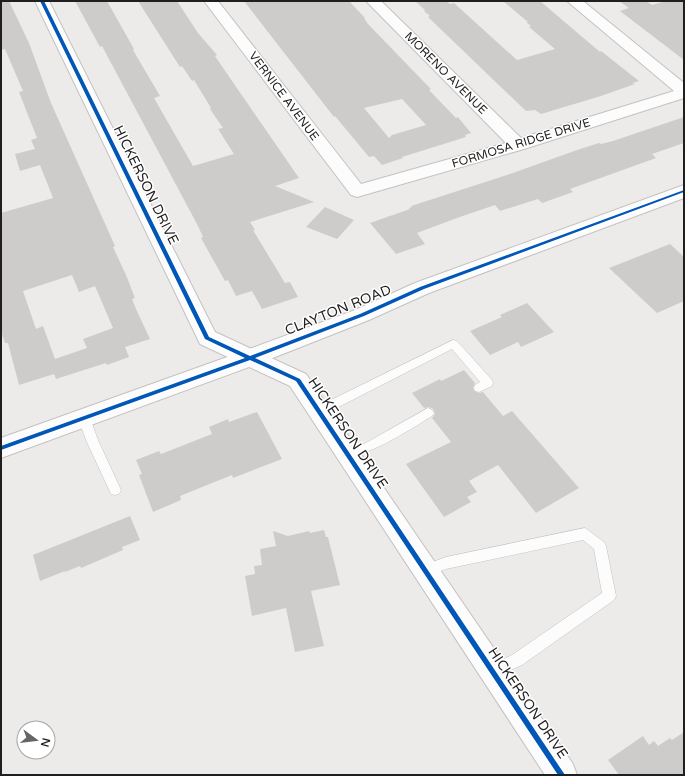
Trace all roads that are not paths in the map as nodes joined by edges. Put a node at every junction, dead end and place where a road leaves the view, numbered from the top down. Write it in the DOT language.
graph roads {
  1 [pos="42,1"];
  2 [pos="211,1"];
  3 [pos="373,1"];
  4 [pos="574,1"];
  5 [pos="684,73"];
  6 [pos="668,78"];
  7 [pos="684,92"];
  8 [pos="518,145"];
  9 [pos="357,191"];
  10 [pos="684,191"];
  11 [pos="252,357"];
  12 [pos="479,388"];
  13 [pos="320,412"];
  14 [pos="428,413"];
  15 [pos="84,418"];
  16 [pos="1,448"];
  17 [pos="346,452"];
  18 [pos="115,490"];
  19 [pos="426,571"];
  20 [pos="493,671"];
  21 [pos="562,775"];
  1 -- 11 [label="street, HICKERSON DRIVE"];
  2 -- 9 [label="street, VERNICE AVENUE"];
  3 -- 8 [label="street, MORENO AVENUE"];
  4 -- 6 [label="street"];
  5 -- 6 [label="street"];
  6 -- 7 [label="street"];
  7 -- 8 [label="street, FORMOSA RIDGE DRIVE"];
  8 -- 9 [label="street, FORMOSA RIDGE DRIVE"];
  10 -- 11 [label="street, CLAYTON ROAD"];
  11 -- 13 [label="street, HICKERSON DRIVE"];
  11 -- 15 [label="street, CLAYTON ROAD"];
  12 -- 13 [label="lane"];
  13 -- 17 [label="street, HICKERSON DRIVE"];
  14 -- 17 [label="lane"];
  15 -- 16 [label="street, CLAYTON ROAD"];
  15 -- 18 [label="lane"];
  17 -- 19 [label="street, HICKERSON DRIVE"];
  19 -- 20 [label="street, HICKERSON DRIVE"];
  19 -- 20 [label="lane"];
  20 -- 21 [label="street, HICKERSON DRIVE"];
}
